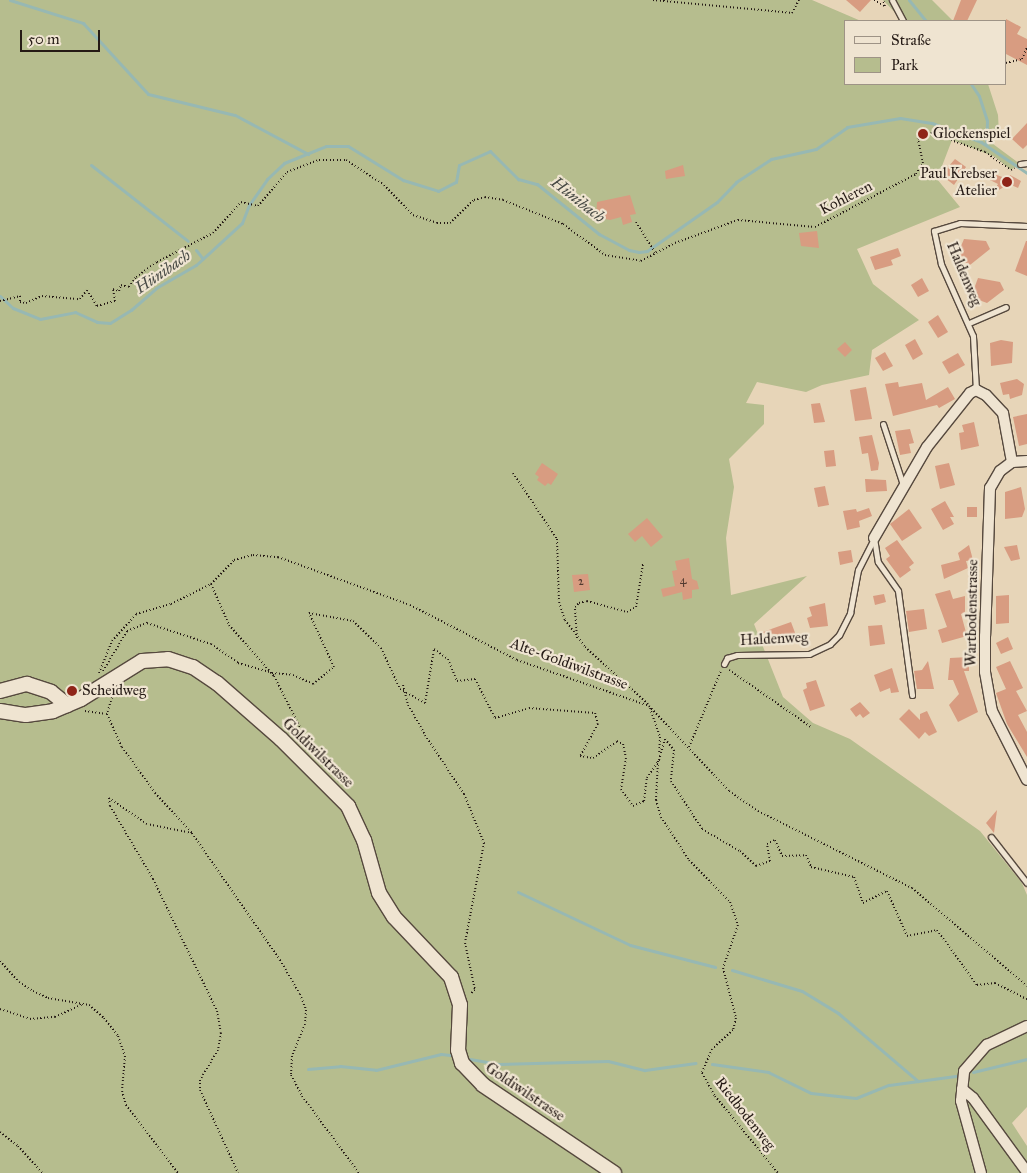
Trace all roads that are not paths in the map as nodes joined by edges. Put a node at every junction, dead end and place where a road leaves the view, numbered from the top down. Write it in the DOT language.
graph roads {
  1 [pos="892,0"];
  2 [pos="902,20"];
  3 [pos="1027,163"];
  4 [pos="1020,164"];
  5 [pos="1027,226"];
  6 [pos="1006,307"];
  7 [pos="969,323"];
  8 [pos="976,390"];
  9 [pos="883,424"];
  10 [pos="1027,461"];
  11 [pos="1012,462"];
  12 [pos="902,485"];
  13 [pos="874,538"];
  14 [pos="724,664"];
  15 [pos="0,691"];
  16 [pos="912,695"];
  17 [pos="67,705"];
  18 [pos="0,712"];
  19 [pos="1027,780"];
  20 [pos="991,837"];
  21 [pos="1027,883"];
  22 [pos="1027,1026"];
  23 [pos="962,1089"];
  24 [pos="1027,1172"];
  25 [pos="614,1173"];
  26 [pos="981,1173"];
  1 -- 2 [label="lane"];
  3 -- 4 [label="lane"];
  5 -- 7 [label="lane, Haldenweg"];
  6 -- 7 [label="lane"];
  7 -- 8 [label="lane, Haldenweg"];
  8 -- 11 [label="street"];
  8 -- 12 [label="street, Haldenweg"];
  9 -- 12 [label="lane"];
  10 -- 11 [label="street"];
  11 -- 19 [label="street, Wartbodenstrasse"];
  12 -- 13 [label="street, Haldenweg"];
  13 -- 14 [label="lane, Haldenweg"];
  13 -- 16 [label="lane"];
  15 -- 17 [label="street"];
  17 -- 18 [label="street, Goldiwilstrasse"];
  17 -- 25 [label="street, Goldiwilstrasse"];
  20 -- 21 [label="lane"];
  22 -- 23 [label="street"];
  23 -- 24 [label="street"];
  23 -- 26 [label="street"];
}
